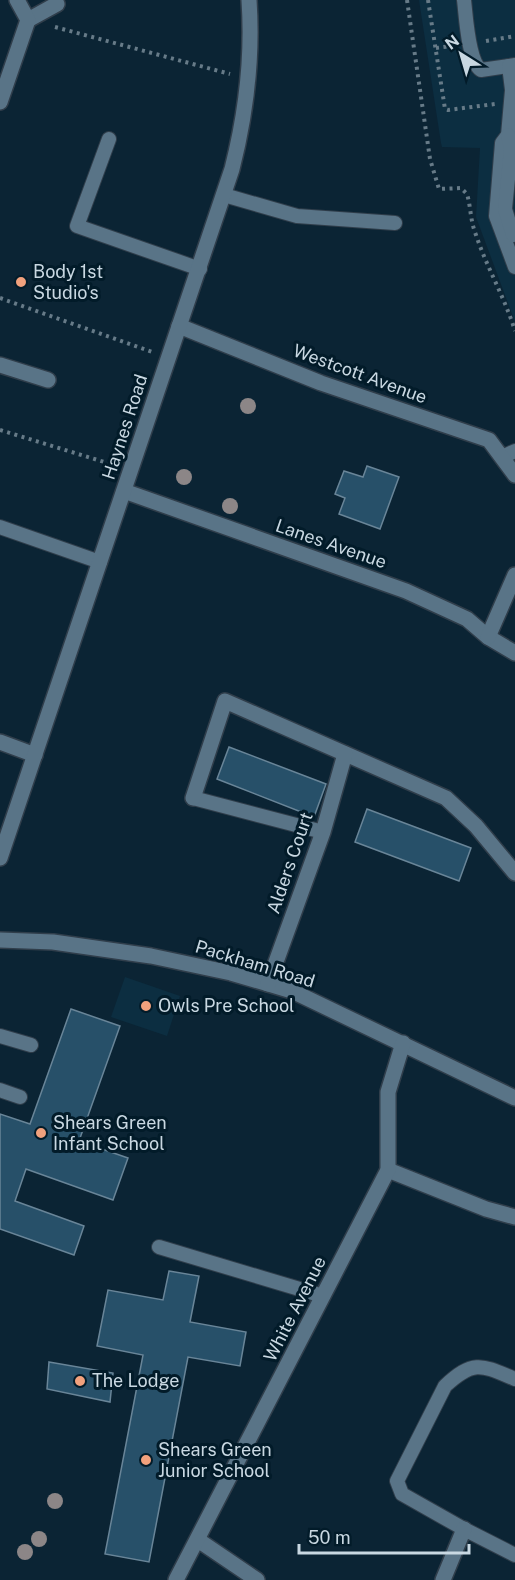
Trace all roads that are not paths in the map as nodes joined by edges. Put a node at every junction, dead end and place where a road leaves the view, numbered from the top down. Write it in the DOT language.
graph roads {
  1 [pos="16,0"];
  2 [pos="249,0"];
  3 [pos="464,0"];
  4 [pos="57,4"];
  5 [pos="28,20"];
  6 [pos="512,66"];
  7 [pos="0,102"];
  8 [pos="508,135"];
  9 [pos="109,140"];
  10 [pos="224,195"];
  11 [pos="394,223"];
  12 [pos="515,240"];
  13 [pos="515,267"];
  14 [pos="200,269"];
  15 [pos="179,326"];
  16 [pos="0,365"];
  17 [pos="48,380"];
  18 [pos="508,454"];
  19 [pos="515,475"];
  20 [pos="124,491"];
  21 [pos="0,526"];
  22 [pos="100,562"];
  23 [pos="515,575"];
  24 [pos="488,637"];
  25 [pos="515,653"];
  26 [pos="0,742"];
  27 [pos="35,754"];
  28 [pos="345,754"];
  29 [pos="193,798"];
  30 [pos="324,832"];
  31 [pos="0,858"];
  32 [pos="515,873"];
  33 [pos="0,940"];
  34 [pos="268,984"];
  35 [pos="0,1036"];
  36 [pos="403,1043"];
  37 [pos="32,1045"];
  38 [pos="0,1090"];
  39 [pos="20,1097"];
  40 [pos="515,1098"];
  41 [pos="388,1170"];
  42 [pos="515,1217"];
  43 [pos="159,1247"];
  44 [pos="323,1296"];
  45 [pos="515,1379"];
  46 [pos="464,1529"];
  47 [pos="198,1540"];
  48 [pos="515,1555"];
  49 [pos="176,1580"];
  50 [pos="257,1580"];
  51 [pos="443,1580"];
  1 -- 5 [label="street"];
  2 -- 10 [label="street, Haynes Road"];
  3 -- 6 [label="lane"];
  4 -- 5 [label="street"];
  5 -- 7 [label="street"];
  6 -- 8 [label="lane"];
  8 -- 12 [label="lane"];
  8 -- 13 [label="lane"];
  9 -- 14 [label="lane"];
  10 -- 11 [label="lane"];
  10 -- 14 [label="street, Haynes Road"];
  14 -- 15 [label="street, Haynes Road"];
  15 -- 18 [label="street, Westcott Avenue"];
  15 -- 20 [label="street, Haynes Road"];
  16 -- 17 [label="street"];
  18 -- 19 [label="street, Westcott Avenue"];
  20 -- 22 [label="street, Haynes Road"];
  20 -- 24 [label="street, Lanes Avenue"];
  21 -- 22 [label="lane"];
  22 -- 27 [label="street, Haynes Road"];
  23 -- 24 [label="street"];
  24 -- 25 [label="street, Lanes Avenue"];
  26 -- 27 [label="street"];
  27 -- 31 [label="street, Haynes Road"];
  28 -- 29 [label="street"];
  28 -- 30 [label="street, Alders Court"];
  28 -- 32 [label="street"];
  29 -- 30 [label="lane"];
  30 -- 34 [label="street, Alders Court"];
  33 -- 34 [label="street, Packham Road"];
  34 -- 36 [label="street, Packham Road"];
  35 -- 37 [label="lane"];
  36 -- 40 [label="street, Packham Road"];
  36 -- 41 [label="street, White Avenue"];
  38 -- 39 [label="lane"];
  41 -- 42 [label="street"];
  41 -- 44 [label="street, White Avenue"];
  43 -- 44 [label="lane"];
  44 -- 47 [label="street, White Avenue"];
  45 -- 46 [label="lane"];
  46 -- 48 [label="lane"];
  46 -- 51 [label="street"];
  47 -- 49 [label="street, White Avenue"];
  47 -- 50 [label="street"];
}
